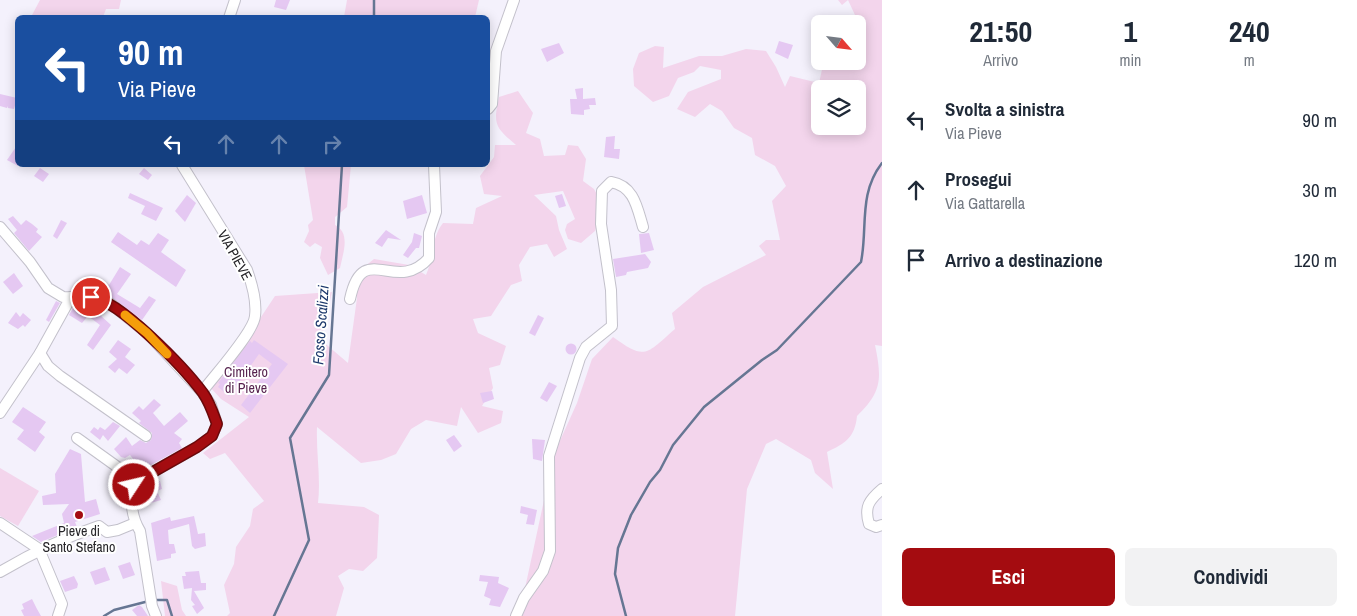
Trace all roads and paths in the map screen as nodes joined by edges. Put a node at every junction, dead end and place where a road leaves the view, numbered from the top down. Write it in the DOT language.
graph roads {
  1 [pos="235,0"];
  2 [pos="514,0"];
  3 [pos="230,15"];
  4 [pos="490,106"];
  5 [pos="183,167"];
  6 [pos="434,167"];
  7 [pos="0,227"];
  8 [pos="643,227"];
  9 [pos="71,297"];
  10 [pos="350,298"];
  11 [pos="40,353"];
  12 [pos="202,392"];
  13 [pos="0,413"];
  14 [pos="146,436"];
  15 [pos="77,438"];
  16 [pos="137,481"];
  17 [pos="882,489"];
  18 [pos="0,523"];
  19 [pos="135,523"];
  20 [pos="882,525"];
  21 [pos="39,549"];
  22 [pos="0,572"];
  23 [pos="58,616"];
  24 [pos="156,616"];
  25 [pos="516,616"];
  1 -- 3 [label="street"];
  2 -- 4 [label="street"];
  5 -- 12 [label="street, VIA PIEVE"];
  6 -- 10 [label="street"];
  7 -- 9 [label="street"];
  8 -- 25 [label="street"];
  9 -- 11 [label="street"];
  9 -- 12 [label="street"];
  11 -- 13 [label="street"];
  11 -- 14 [label="street"];
  12 -- 16 [label="street"];
  15 -- 16 [label="street"];
  16 -- 19 [label="street"];
  17 -- 20 [label="street"];
  18 -- 21 [label="street"];
  19 -- 21 [label="street"];
  19 -- 24 [label="street"];
  21 -- 22 [label="street"];
  21 -- 23 [label="street"];
}
